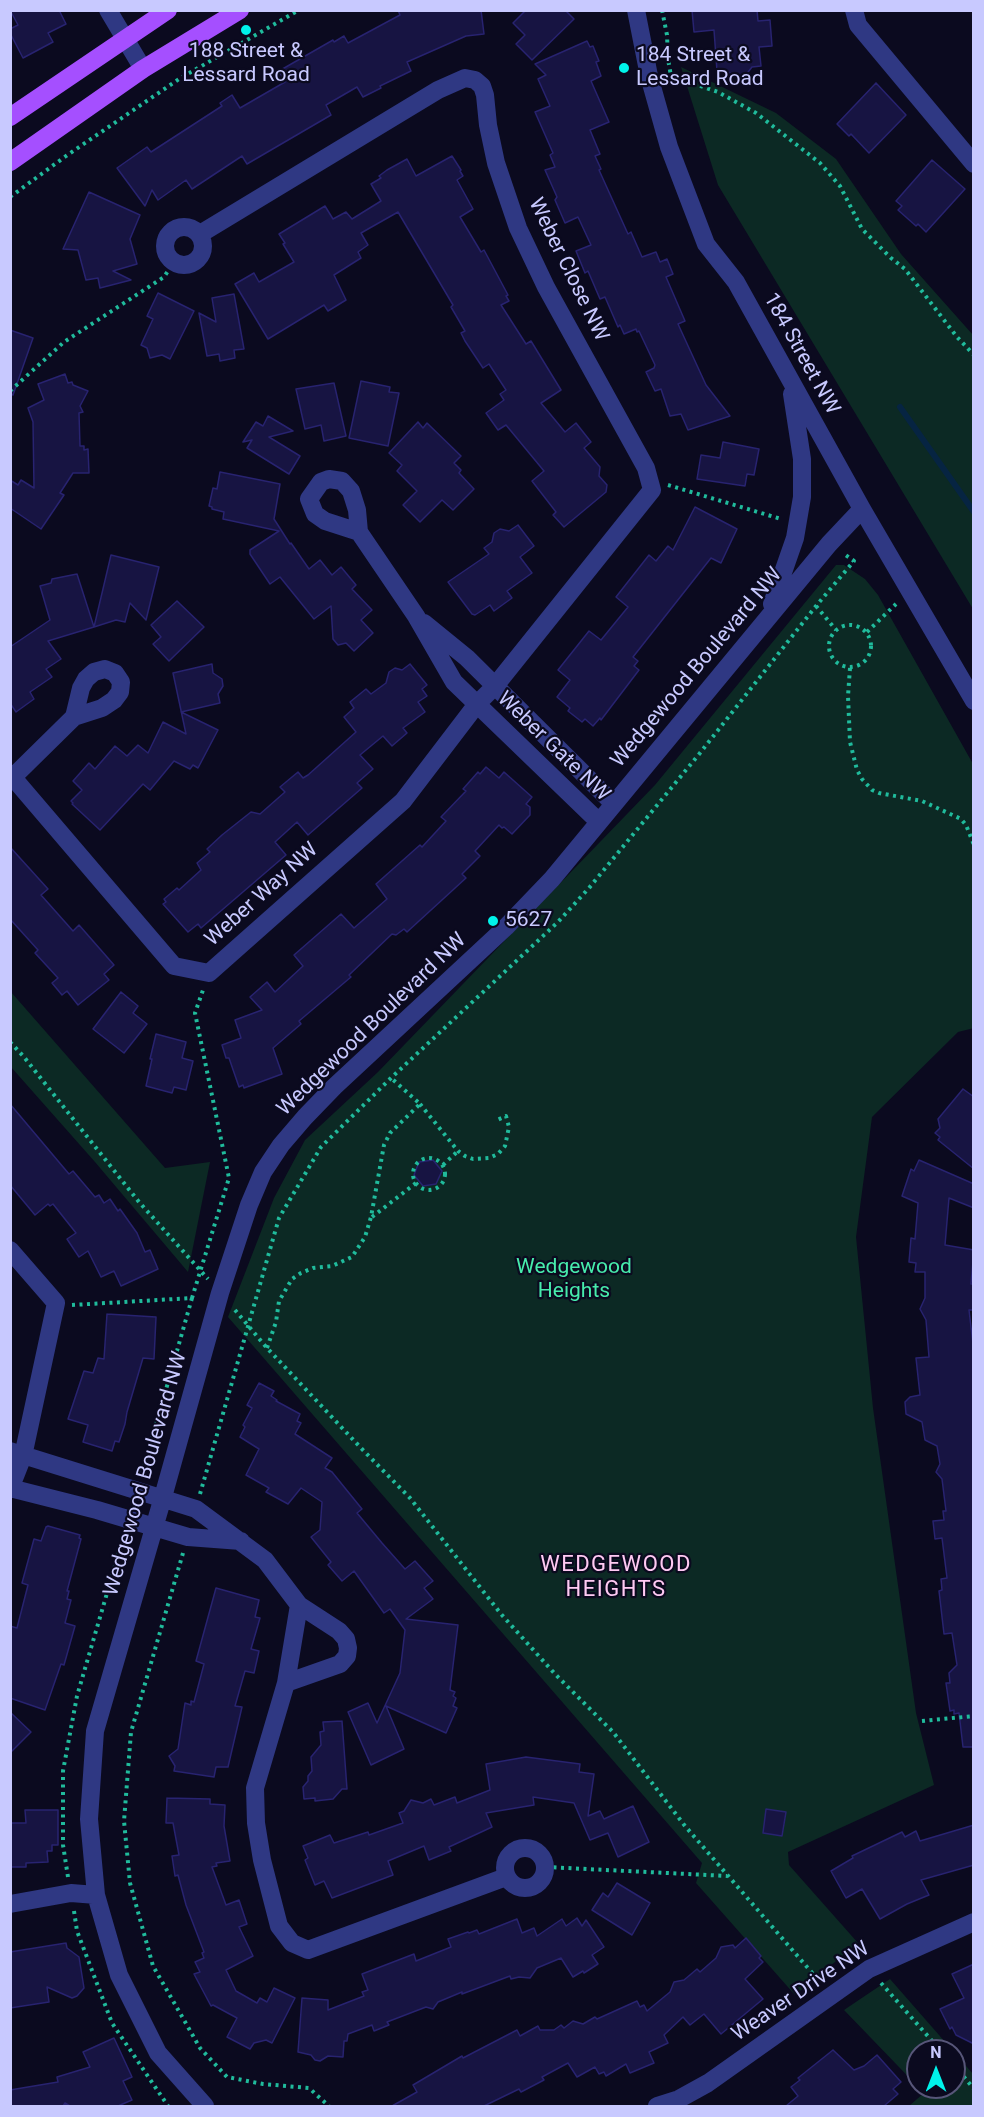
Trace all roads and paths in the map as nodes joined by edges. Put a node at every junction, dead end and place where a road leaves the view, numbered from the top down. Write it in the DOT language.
graph roads {
  1 [pos="108,10"];
  2 [pos="168,10"];
  3 [pos="240,10"];
  4 [pos="298,10"];
  5 [pos="636,10"];
  6 [pos="662,10"];
  7 [pos="854,10"];
  8 [pos="125,38"];
  9 [pos="143,69"];
  10 [pos="10,117"];
  11 [pos="10,162"];
  12 [pos="974,164"];
  13 [pos="10,197"];
  14 [pos="200,234"];
  15 [pos="174,262"];
  16 [pos="974,356"];
  17 [pos="790,383"];
  18 [pos="10,392"];
  19 [pos="652,490"];
  20 [pos="862,509"];
  21 [pos="798,525"];
  22 [pos="359,532"];
  23 [pos="829,544"];
  24 [pos="910,591"];
  25 [pos="816,606"];
  26 [pos="416,616"];
  27 [pos="767,617"];
  28 [pos="836,630"];
  29 [pos="867,632"];
  30 [pos="850,668"];
  31 [pos="486,695"];
  32 [pos="974,701"];
  33 [pos="74,717"];
  34 [pos="12,776"];
  35 [pos="614,804"];
  36 [pos="598,822"];
  37 [pos="974,844"];
  38 [pos="209,973"];
  39 [pos="10,1042"];
  40 [pos="391,1078"];
  41 [pos="420,1104"];
  42 [pos="495,1121"];
  43 [pos="458,1151"];
  44 [pos="443,1165"];
  45 [pos="416,1183"];
  46 [pos="371,1217"];
  47 [pos="10,1250"];
  48 [pos="200,1271"];
  49 [pos="220,1293"];
  50 [pos="56,1303"];
  51 [pos="248,1324"];
  52 [pos="267,1348"];
  53 [pos="17,1454"];
  54 [pos="11,1488"];
  55 [pos="164,1497"];
  56 [pos="196,1509"];
  57 [pos="155,1527"];
  58 [pos="188,1537"];
  59 [pos="241,1541"];
  60 [pos="299,1605"];
  61 [pos="286,1683"];
  62 [pos="974,1716"];
  63 [pos="922,1721"];
  64 [pos="546,1867"];
  65 [pos="728,1876"];
  66 [pos="506,1877"];
  67 [pos="96,1895"];
  68 [pos="10,1904"];
  69 [pos="974,1922"];
  70 [pos="869,1969"];
  71 [pos="832,1995"];
  72 [pos="930,2039"];
  73 [pos="198,2105"];
  74 [pos="329,2106"];
  75 [pos="657,2106"];
  1 -- 8 [label="street"];
  2 -- 8 [label="main road"];
  3 -- 9 [label="main road"];
  4 -- 13 [label="path"];
  5 -- 17 [label="street, 184 Street NW"];
  6 -- 16 [label="path"];
  7 -- 12 [label="street"];
  8 -- 9 [label="street"];
  8 -- 10 [label="main road"];
  9 -- 11 [label="main road"];
  14 -- 15 [label="street"];
  14 -- 15 [label="street"];
  14 -- 19 [label="street, Weber Close NW"];
  15 -- 18 [label="path"];
  17 -- 20 [label="street, 184 Street NW"];
  17 -- 21 [label="street"];
  19 -- 21 [label="path"];
  19 -- 31 [label="street"];
  20 -- 23 [label="street, Wedgewood Boulevard NW"];
  20 -- 24 [label="street, 184 Street NW"];
  21 -- 27 [label="street"];
  22 -- 26 [label="street"];
  23 -- 25 [label="path"];
  23 -- 27 [label="street, Wedgewood Boulevard NW"];
  24 -- 29 [label="path"];
  24 -- 32 [label="street, 184 Street NW"];
  25 -- 28 [label="path"];
  25 -- 40 [label="path"];
  26 -- 31 [label="street"];
  26 -- 31 [label="street"];
  27 -- 35 [label="street, Wedgewood Boulevard NW"];
  28 -- 29 [label="path"];
  28 -- 30 [label="path"];
  29 -- 30 [label="path"];
  30 -- 37 [label="path"];
  31 -- 35 [label="street, Weber Gate NW"];
  31 -- 36 [label="street, Weber Gate NW"];
  31 -- 38 [label="street, Weber Way NW"];
  33 -- 34 [label="street, Weber Way NW"];
  34 -- 38 [label="street, Weber Way NW"];
  35 -- 36 [label="street, Wedgewood Boulevard NW"];
  36 -- 49 [label="street, Wedgewood Boulevard NW"];
  38 -- 48 [label="path"];
  39 -- 48 [label="path"];
  40 -- 41 [label="path"];
  40 -- 51 [label="path"];
  41 -- 43 [label="path"];
  41 -- 46 [label="path"];
  42 -- 43 [label="path"];
  43 -- 44 [label="path"];
  44 -- 45 [label="path"];
  44 -- 45 [label="path"];
  45 -- 46 [label="path"];
  46 -- 52 [label="path"];
  47 -- 50 [label="street"];
  48 -- 49 [label="path"];
  48 -- 50 [label="path"];
  49 -- 51 [label="path"];
  49 -- 55 [label="street, Wedgewood Boulevard NW"];
  50 -- 53 [label="street"];
  51 -- 52 [label="path"];
  51 -- 56 [label="path"];
  52 -- 65 [label="path"];
  53 -- 54 [label="street"];
  53 -- 55 [label="street"];
  54 -- 57 [label="street"];
  55 -- 56 [label="street"];
  55 -- 57 [label="street, Wedgewood Boulevard NW"];
  56 -- 59 [label="street"];
  57 -- 58 [label="street"];
  57 -- 67 [label="street, Wedgewood Boulevard NW"];
  58 -- 59 [label="street"];
  58 -- 74 [label="path"];
  59 -- 60 [label="street"];
  60 -- 61 [label="street"];
  60 -- 61 [label="street"];
  61 -- 66 [label="street"];
  62 -- 63 [label="path"];
  64 -- 65 [label="path"];
  64 -- 66 [label="street"];
  64 -- 66 [label="street"];
  65 -- 71 [label="path"];
  67 -- 68 [label="street"];
  67 -- 73 [label="street, Wedgewood Boulevard NW"];
  69 -- 70 [label="street, Weaver Drive NW"];
  70 -- 71 [label="street, Weaver Drive NW"];
  70 -- 72 [label="path"];
  71 -- 75 [label="street, Weaver Drive NW"];
}
